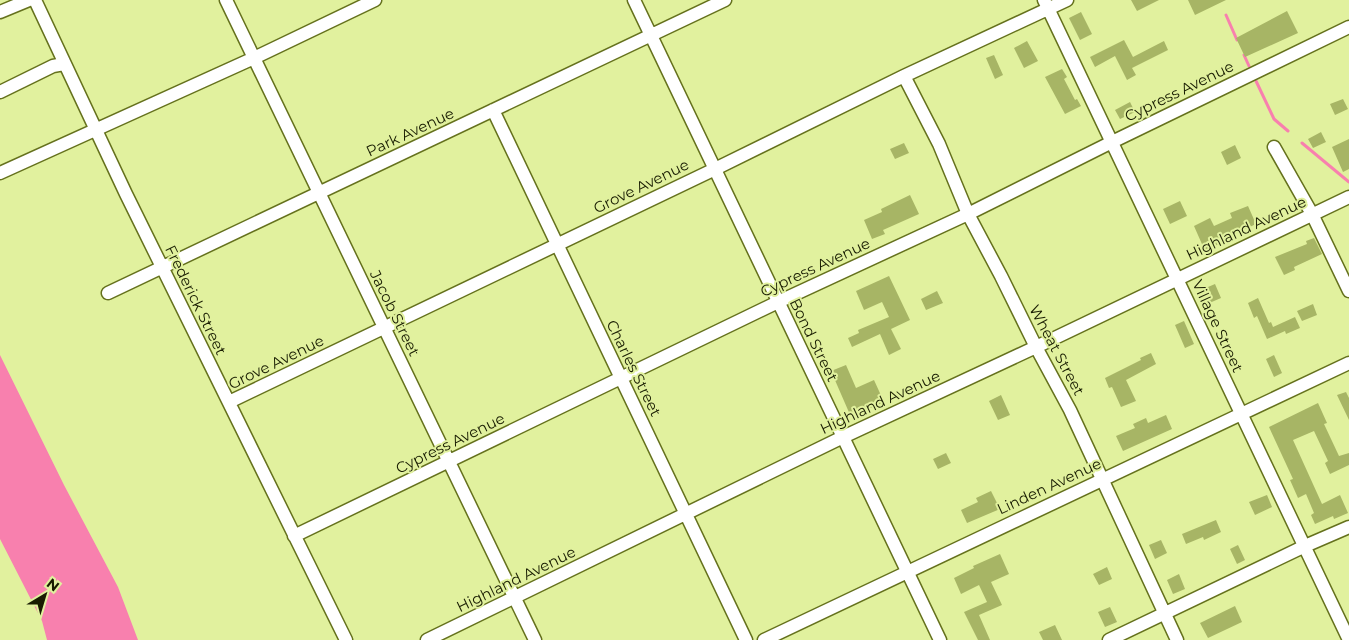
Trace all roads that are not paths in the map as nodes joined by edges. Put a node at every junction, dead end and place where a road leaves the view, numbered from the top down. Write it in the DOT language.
graph roads {
  1 [pos="29,0"];
  2 [pos="35,0"];
  3 [pos="226,0"];
  4 [pos="375,0"];
  5 [pos="634,0"];
  6 [pos="725,0"];
  7 [pos="1067,0"];
  8 [pos="1046,4"];
  9 [pos="0,12"];
  10 [pos="1349,27"];
  11 [pos="651,35"];
  12 [pos="254,58"];
  13 [pos="64,64"];
  14 [pos="904,76"];
  15 [pos="0,92"];
  16 [pos="493,110"];
  17 [pos="96,128"];
  18 [pos="1112,142"];
  19 [pos="1274,147"];
  20 [pos="715,169"];
  21 [pos="0,173"];
  22 [pos="319,193"];
  23 [pos="1349,196"];
  24 [pos="968,214"];
  25 [pos="1312,214"];
  26 [pos="557,245"];
  27 [pos="162,267"];
  28 [pos="1177,278"];
  29 [pos="1349,290"];
  30 [pos="108,293"];
  31 [pos="778,302"];
  32 [pos="384,328"];
  33 [pos="1036,347"];
  34 [pos="1349,363"];
  35 [pos="621,378"];
  36 [pos="228,402"];
  37 [pos="1241,413"];
  38 [pos="843,437"];
  39 [pos="449,461"];
  40 [pos="1102,479"];
  41 [pos="686,514"];
  42 [pos="1349,527"];
  43 [pos="294,536"];
  44 [pos="1305,546"];
  45 [pos="907,572"];
  46 [pos="515,597"];
  47 [pos="1165,613"];
  48 [pos="346,640"];
  49 [pos="427,640"];
  50 [pos="535,640"];
  51 [pos="746,640"];
  52 [pos="764,640"];
  53 [pos="940,640"];
  54 [pos="1109,640"];
  55 [pos="1177,640"];
  56 [pos="1349,640"];
  1 -- 9 [label="street"];
  2 -- 13 [label="street, Frederick Street"];
  3 -- 12 [label="street, Jacob Street"];
  4 -- 12 [label="street"];
  5 -- 11 [label="street, Bond Street"];
  6 -- 11 [label="street, Park Avenue"];
  7 -- 8 [label="street, Grove Avenue"];
  8 -- 14 [label="street, Grove Avenue"];
  8 -- 18 [label="street, Village Street"];
  10 -- 18 [label="street, Cypress Avenue"];
  11 -- 16 [label="street, Park Avenue"];
  11 -- 20 [label="street, Bond Street"];
  12 -- 17 [label="street"];
  12 -- 22 [label="street, Jacob Street"];
  13 -- 15 [label="street"];
  13 -- 17 [label="street, Frederick Street"];
  14 -- 20 [label="street, Grove Avenue"];
  14 -- 24 [label="street, Wheat Street"];
  16 -- 22 [label="street, Park Avenue"];
  16 -- 26 [label="street, Charles Street"];
  17 -- 21 [label="street"];
  17 -- 27 [label="street, Frederick Street"];
  18 -- 24 [label="street, Cypress Avenue"];
  18 -- 28 [label="street, Village Street"];
  19 -- 25 [label="street"];
  20 -- 26 [label="street, Grove Avenue"];
  20 -- 31 [label="street, Bond Street"];
  22 -- 27 [label="street, Park Avenue"];
  22 -- 32 [label="street, Jacob Street"];
  23 -- 25 [label="street, Highland Avenue"];
  24 -- 31 [label="street, Cypress Avenue"];
  24 -- 33 [label="street, Wheat Street"];
  25 -- 28 [label="street, Highland Avenue"];
  25 -- 29 [label="street"];
  26 -- 32 [label="street, Grove Avenue"];
  26 -- 35 [label="street, Charles Street"];
  27 -- 30 [label="street, Park Avenue"];
  27 -- 36 [label="street, Frederick Street"];
  28 -- 33 [label="street, Highland Avenue"];
  28 -- 37 [label="street, Village Street"];
  31 -- 35 [label="street, Cypress Avenue"];
  31 -- 38 [label="street, Bond Street"];
  32 -- 36 [label="street, Grove Avenue"];
  32 -- 39 [label="street, Jacob Street"];
  33 -- 38 [label="street, Highland Avenue"];
  33 -- 40 [label="street, Wheat Street"];
  34 -- 37 [label="street, Linden Avenue"];
  35 -- 39 [label="street, Cypress Avenue"];
  35 -- 41 [label="street, Charles Street"];
  36 -- 43 [label="street, Frederick Street"];
  37 -- 40 [label="street, Linden Avenue"];
  37 -- 44 [label="street, Village Street"];
  38 -- 41 [label="street, Highland Avenue"];
  38 -- 45 [label="street, Bond Street"];
  39 -- 43 [label="street, Cypress Avenue"];
  39 -- 46 [label="street, Jacob Street"];
  40 -- 45 [label="street, Linden Avenue"];
  40 -- 47 [label="street, Wheat Street"];
  41 -- 46 [label="street, Highland Avenue"];
  41 -- 51 [label="street, Charles Street"];
  42 -- 44 [label="street"];
  43 -- 48 [label="street, Frederick Street"];
  44 -- 47 [label="street"];
  44 -- 56 [label="street, Village Street"];
  45 -- 52 [label="street, Linden Avenue"];
  45 -- 53 [label="street, Bond Street"];
  46 -- 49 [label="street, Highland Avenue"];
  46 -- 50 [label="street, Jacob Street"];
  47 -- 54 [label="street"];
  47 -- 55 [label="street, Wheat Street"];
}
